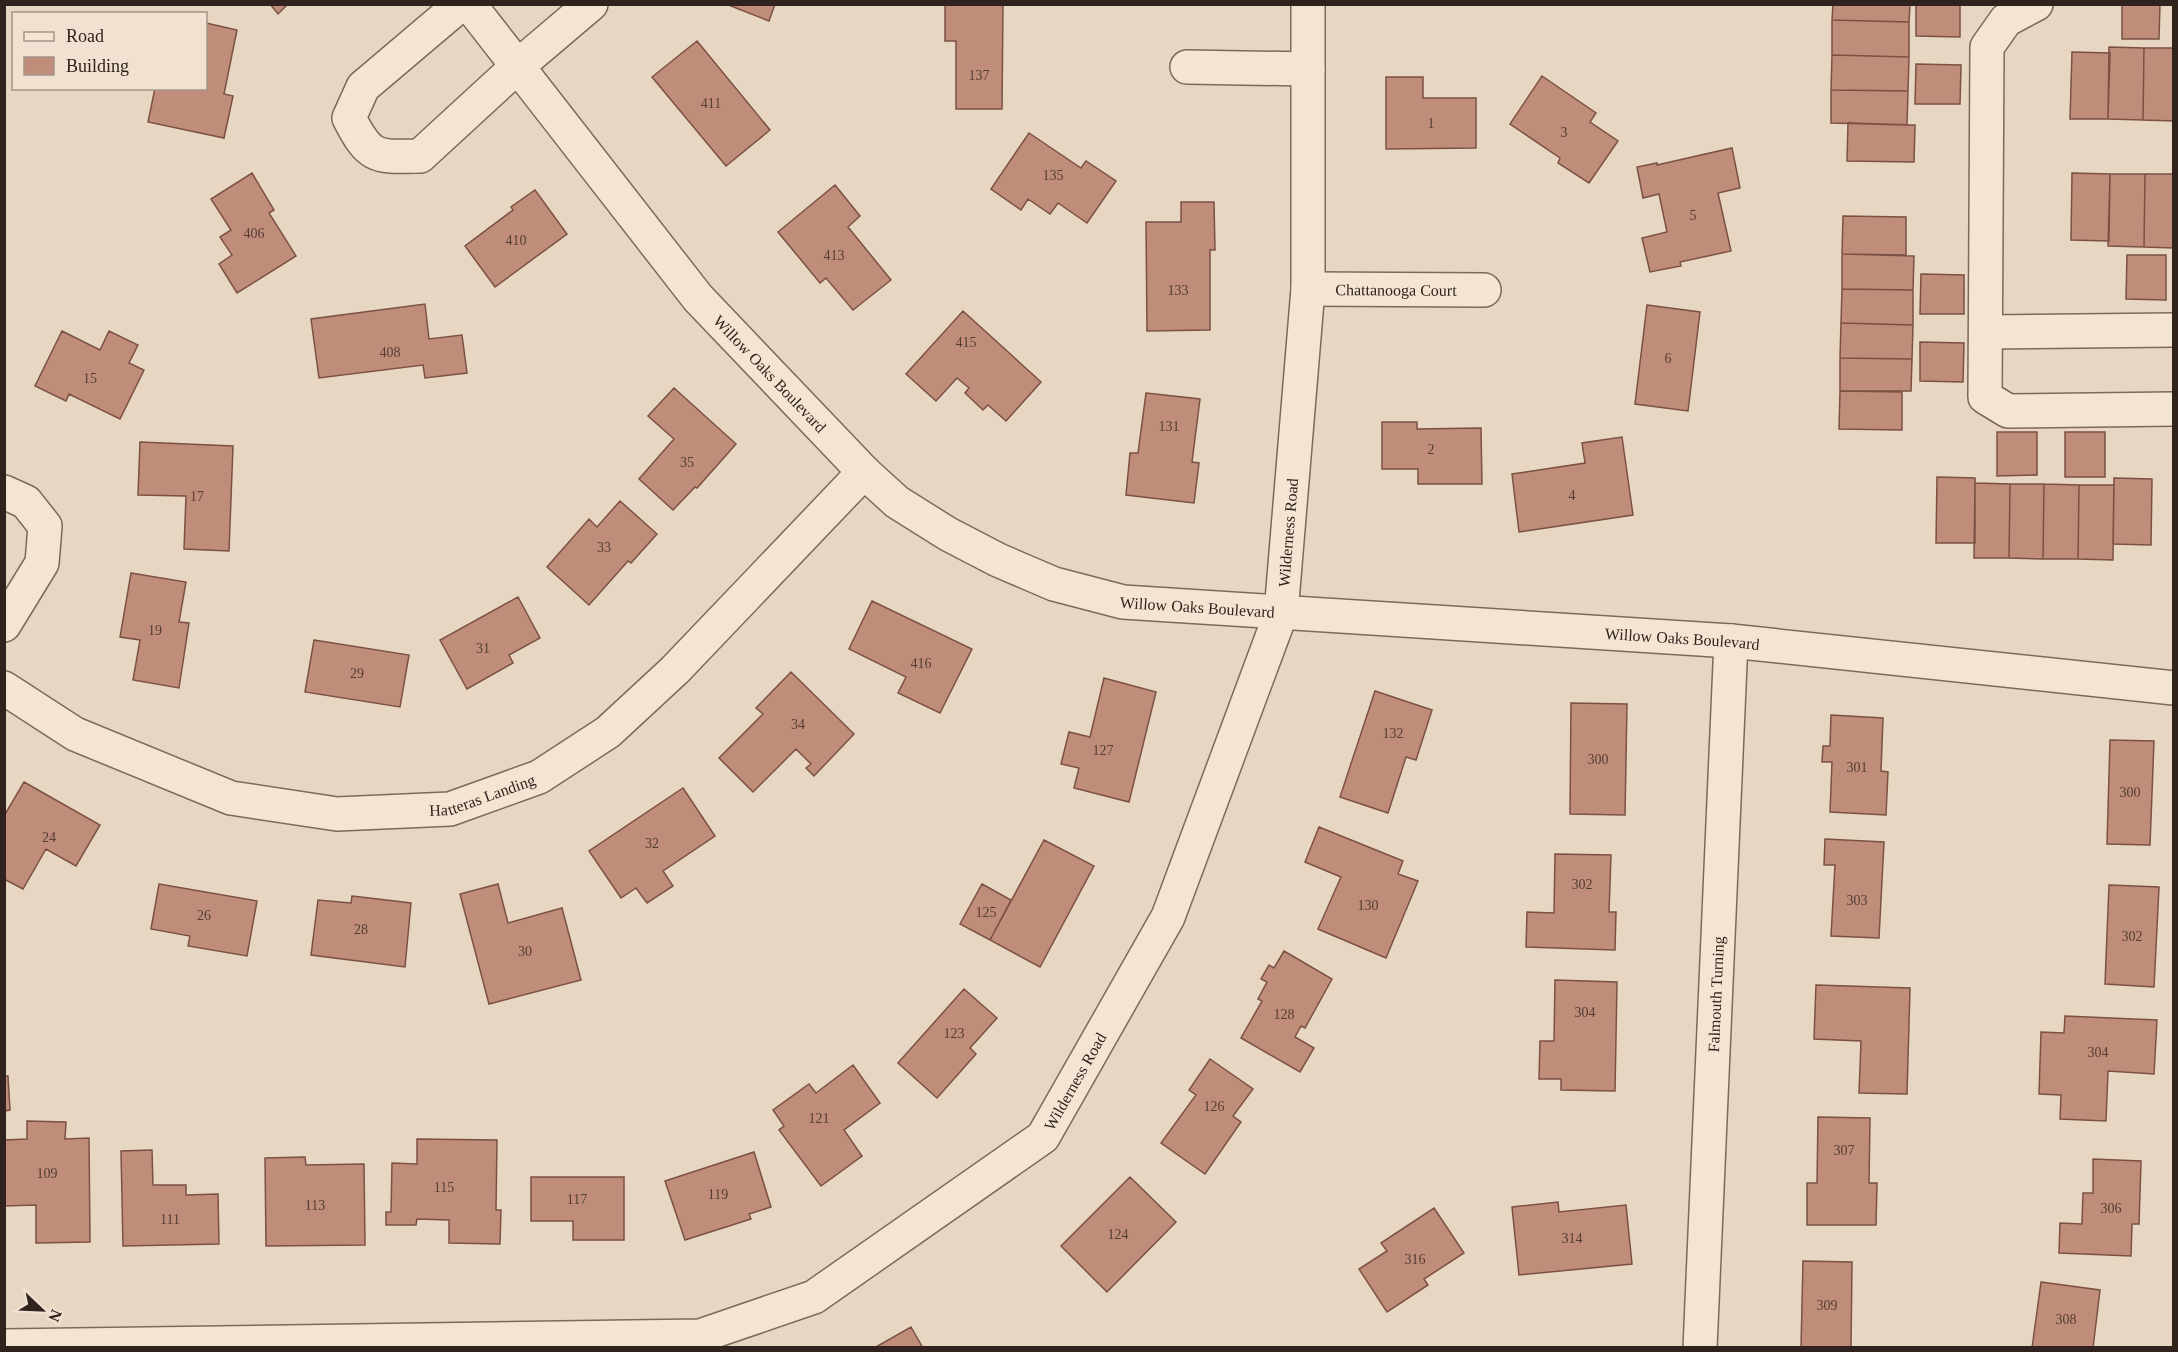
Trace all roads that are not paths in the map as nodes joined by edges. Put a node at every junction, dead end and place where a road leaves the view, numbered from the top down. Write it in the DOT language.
graph roads {
  1 [pos="460,4"];
  2 [pos="469,4"];
  3 [pos="591,4"];
  4 [pos="1308,4"];
  5 [pos="2036,4"];
  6 [pos="518,66"];
  7 [pos="1187,67"];
  8 [pos="1308,69"];
  9 [pos="1308,289"];
  10 [pos="1484,290"];
  11 [pos="2174,330"];
  12 [pos="1986,332"];
  13 [pos="2174,409"];
  14 [pos="864,472"];
  15 [pos="4,492"];
  16 [pos="1281,613"];
  17 [pos="4,625"];
  18 [pos="1731,641"];
  19 [pos="4,688"];
  20 [pos="2174,688"];
  21 [pos="736,1337"];
  22 [pos="4,1346"];
  23 [pos="1700,1347"];
  1 -- 6 [label="street"];
  2 -- 6 [label="street, Willow Oaks Boulevard"];
  3 -- 6 [label="street"];
  4 -- 8 [label="street, Wilderness Road"];
  5 -- 12 [label="street"];
  6 -- 14 [label="street, Willow Oaks Boulevard"];
  7 -- 8 [label="street"];
  8 -- 9 [label="street, Wilderness Road"];
  9 -- 10 [label="street, Chattanooga Court"];
  9 -- 16 [label="street, Wilderness Road"];
  11 -- 12 [label="street"];
  12 -- 13 [label="street"];
  14 -- 16 [label="street, Willow Oaks Boulevard"];
  14 -- 19 [label="street, Hatteras Landing"];
  15 -- 17 [label="street"];
  16 -- 18 [label="street, Willow Oaks Boulevard"];
  16 -- 21 [label="street, Wilderness Road"];
  18 -- 20 [label="street, Willow Oaks Boulevard"];
  18 -- 23 [label="street, Falmouth Turning"];
  21 -- 22 [label="street, Wilderness Road"];
}
